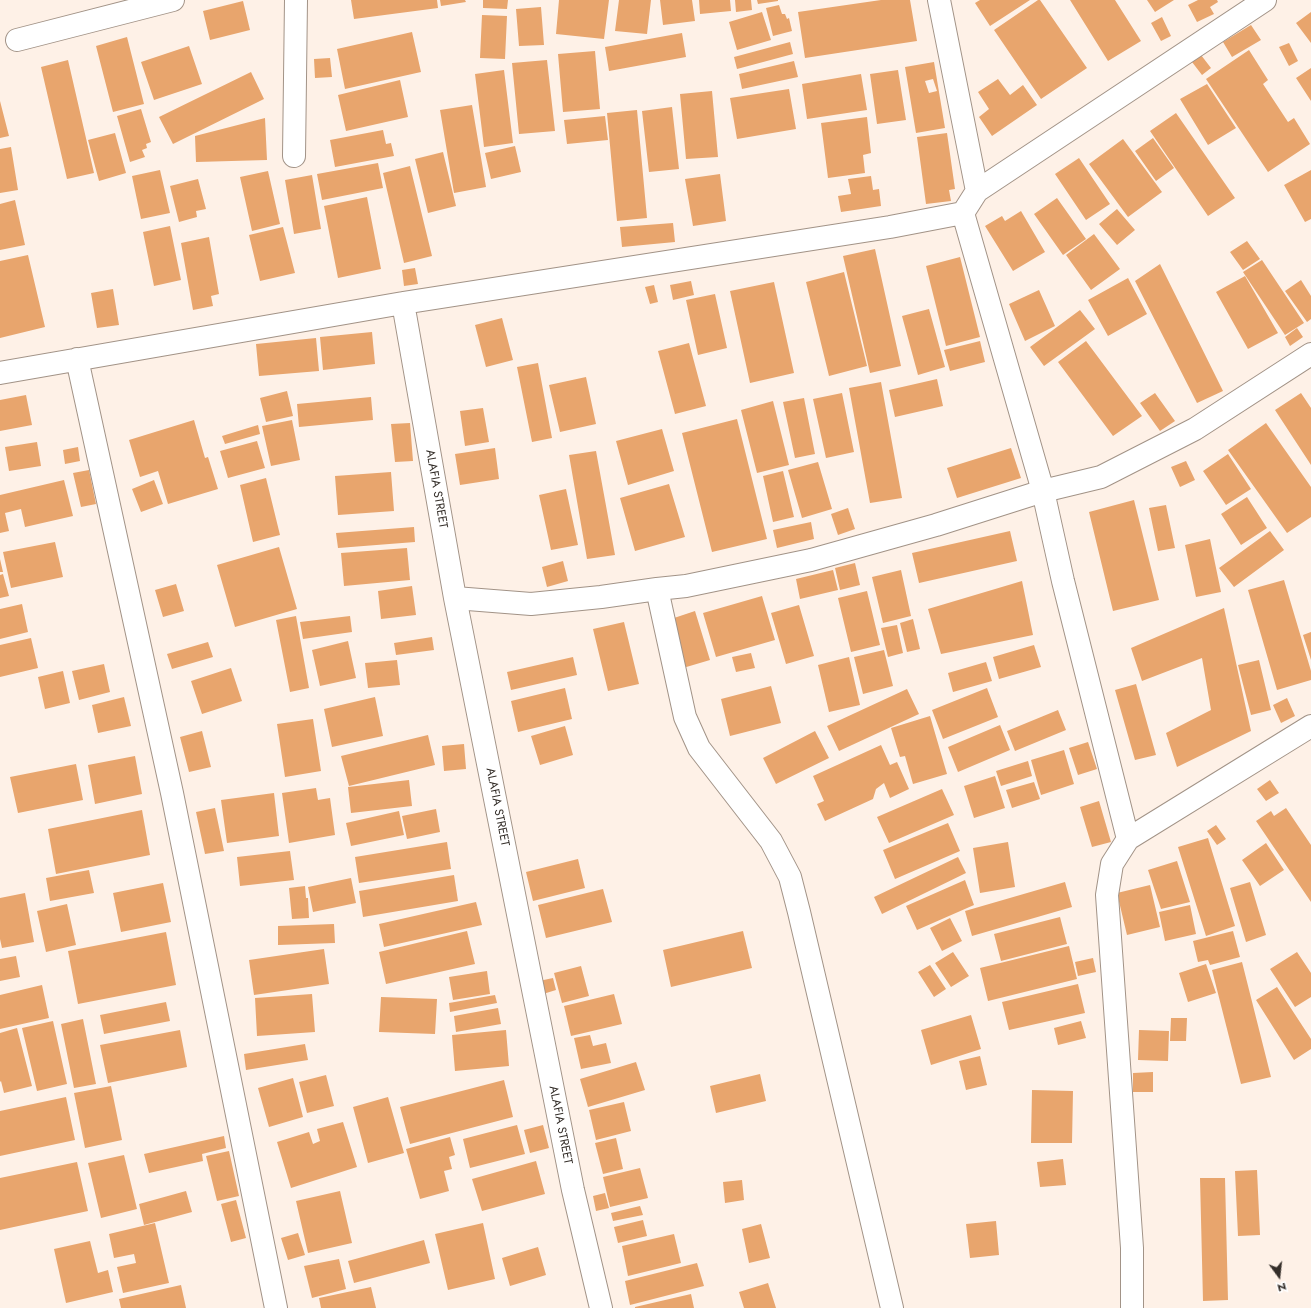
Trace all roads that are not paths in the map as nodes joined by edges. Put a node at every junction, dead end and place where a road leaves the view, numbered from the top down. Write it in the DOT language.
graph roads {
  1 [pos="173,0"];
  2 [pos="296,0"];
  3 [pos="939,0"];
  4 [pos="1265,0"];
  5 [pos="17,40"];
  6 [pos="294,156"];
  7 [pos="976,191"];
  8 [pos="963,213"];
  9 [pos="403,304"];
  10 [pos="1311,354"];
  11 [pos="77,359"];
  12 [pos="0,373"];
  13 [pos="1043,491"];
  14 [pos="658,588"];
  15 [pos="455,598"];
  16 [pos="1311,726"];
  17 [pos="1128,839"];
  18 [pos="276,1308"];
  19 [pos="601,1308"];
  20 [pos="892,1308"];
  21 [pos="1132,1308"];
  1 -- 5 [label="street"];
  2 -- 6 [label="street"];
  3 -- 7 [label="street"];
  4 -- 7 [label="street"];
  7 -- 8 [label="street"];
  8 -- 9 [label="street"];
  8 -- 13 [label="street"];
  9 -- 11 [label="street"];
  9 -- 15 [label="street, ALAFIA STREET"];
  10 -- 13 [label="street"];
  11 -- 12 [label="street"];
  11 -- 18 [label="street"];
  13 -- 14 [label="street"];
  13 -- 17 [label="street"];
  14 -- 15 [label="street"];
  14 -- 20 [label="street"];
  15 -- 19 [label="street, ALAFIA STREET"];
  16 -- 17 [label="street"];
  17 -- 21 [label="street"];
}
